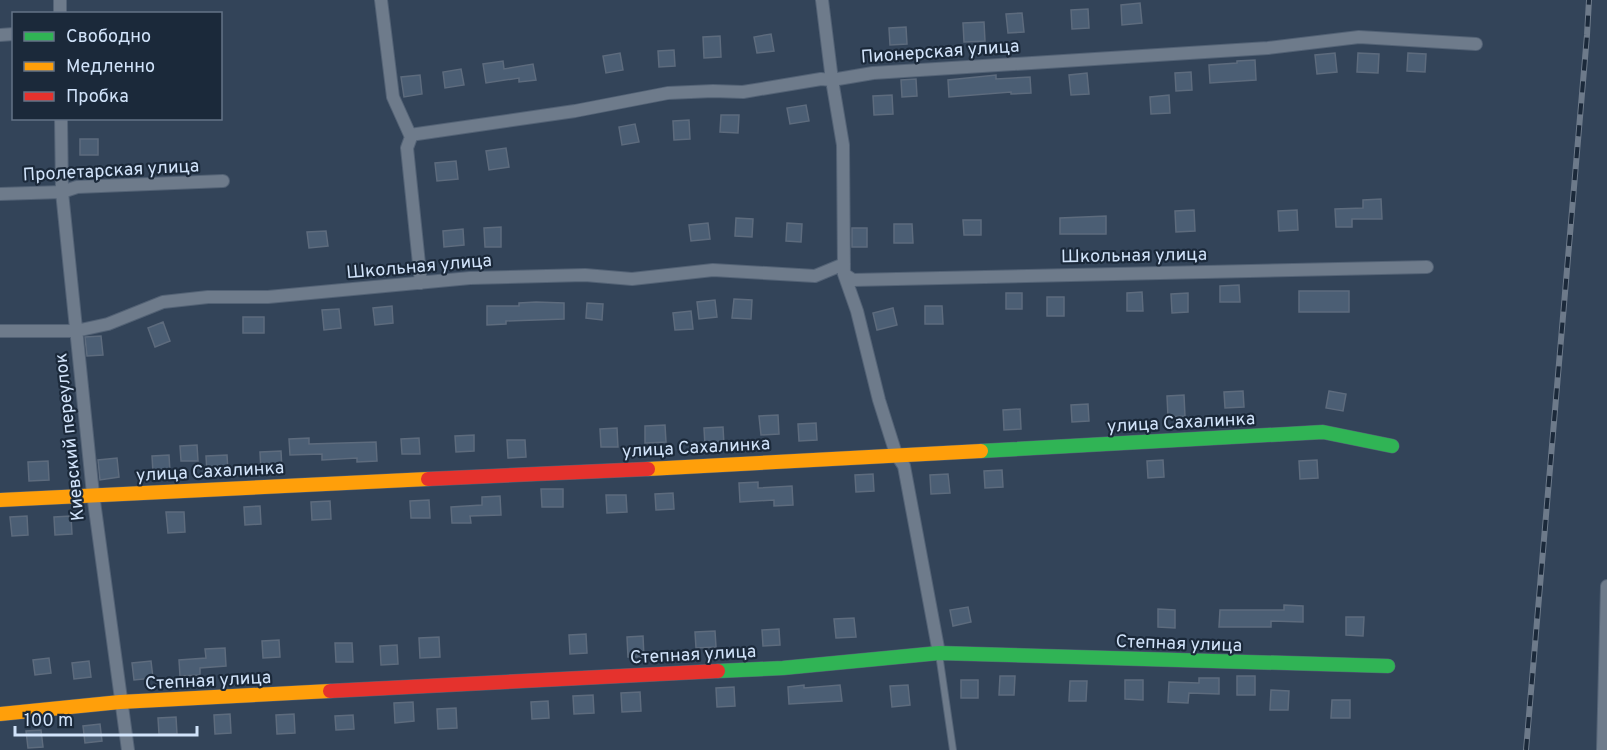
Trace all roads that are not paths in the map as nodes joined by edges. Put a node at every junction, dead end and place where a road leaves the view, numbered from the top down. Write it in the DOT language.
graph roads {
  1 [pos="381,0"];
  2 [pos="822,0"];
  3 [pos="1476,44"];
  4 [pos="832,80"];
  5 [pos="61,120"];
  6 [pos="410,135"];
  7 [pos="223,182"];
  8 [pos="62,192"];
  9 [pos="0,194"];
  10 [pos="1427,267"];
  11 [pos="844,269"];
  12 [pos="421,283"];
  13 [pos="0,331"];
  14 [pos="76,331"];
  15 [pos="1392,446"];
  16 [pos="896,454"];
  17 [pos="93,495"];
  18 [pos="0,500"];
  19 [pos="1607,586"];
  20 [pos="939,654"];
  21 [pos="1388,666"];
  22 [pos="120,702"];
  23 [pos="0,714"];
  24 [pos="1606,727"];
  25 [pos="128,750"];
  26 [pos="953,750"];
  27 [pos="1603,750"];
  1 -- 6 [label="street"];
  2 -- 4 [label="street"];
  3 -- 4 [label="street, Пионерская улица"];
  4 -- 6 [label="street, Пионерская улица"];
  4 -- 11 [label="street"];
  5 -- 8 [label="street, Киевский переулок"];
  6 -- 12 [label="street"];
  7 -- 8 [label="street, Пролетарская улица"];
  8 -- 9 [label="street, Пролетарская улица"];
  8 -- 14 [label="street, Киевский переулок"];
  10 -- 11 [label="street, Школьная улица"];
  11 -- 12 [label="street, Школьная улица"];
  11 -- 16 [label="street"];
  12 -- 14 [label="street, Школьная улица"];
  13 -- 14 [label="street, Школьная улица"];
  14 -- 17 [label="street, Киевский переулок"];
  15 -- 16 [label="street, улица Сахалинка"];
  16 -- 17 [label="street, улица Сахалинка"];
  16 -- 20 [label="street"];
  17 -- 18 [label="street, улица Сахалинка"];
  17 -- 22 [label="street, Киевский переулок"];
  19 -- 24 [label="street"];
  20 -- 21 [label="street, Степная улица"];
  20 -- 22 [label="street, Степная улица"];
  20 -- 26 [label="lane"];
  22 -- 23 [label="street, Степная улица"];
  22 -- 25 [label="street, Киевский переулок"];
  24 -- 27 [label="street"];
}
